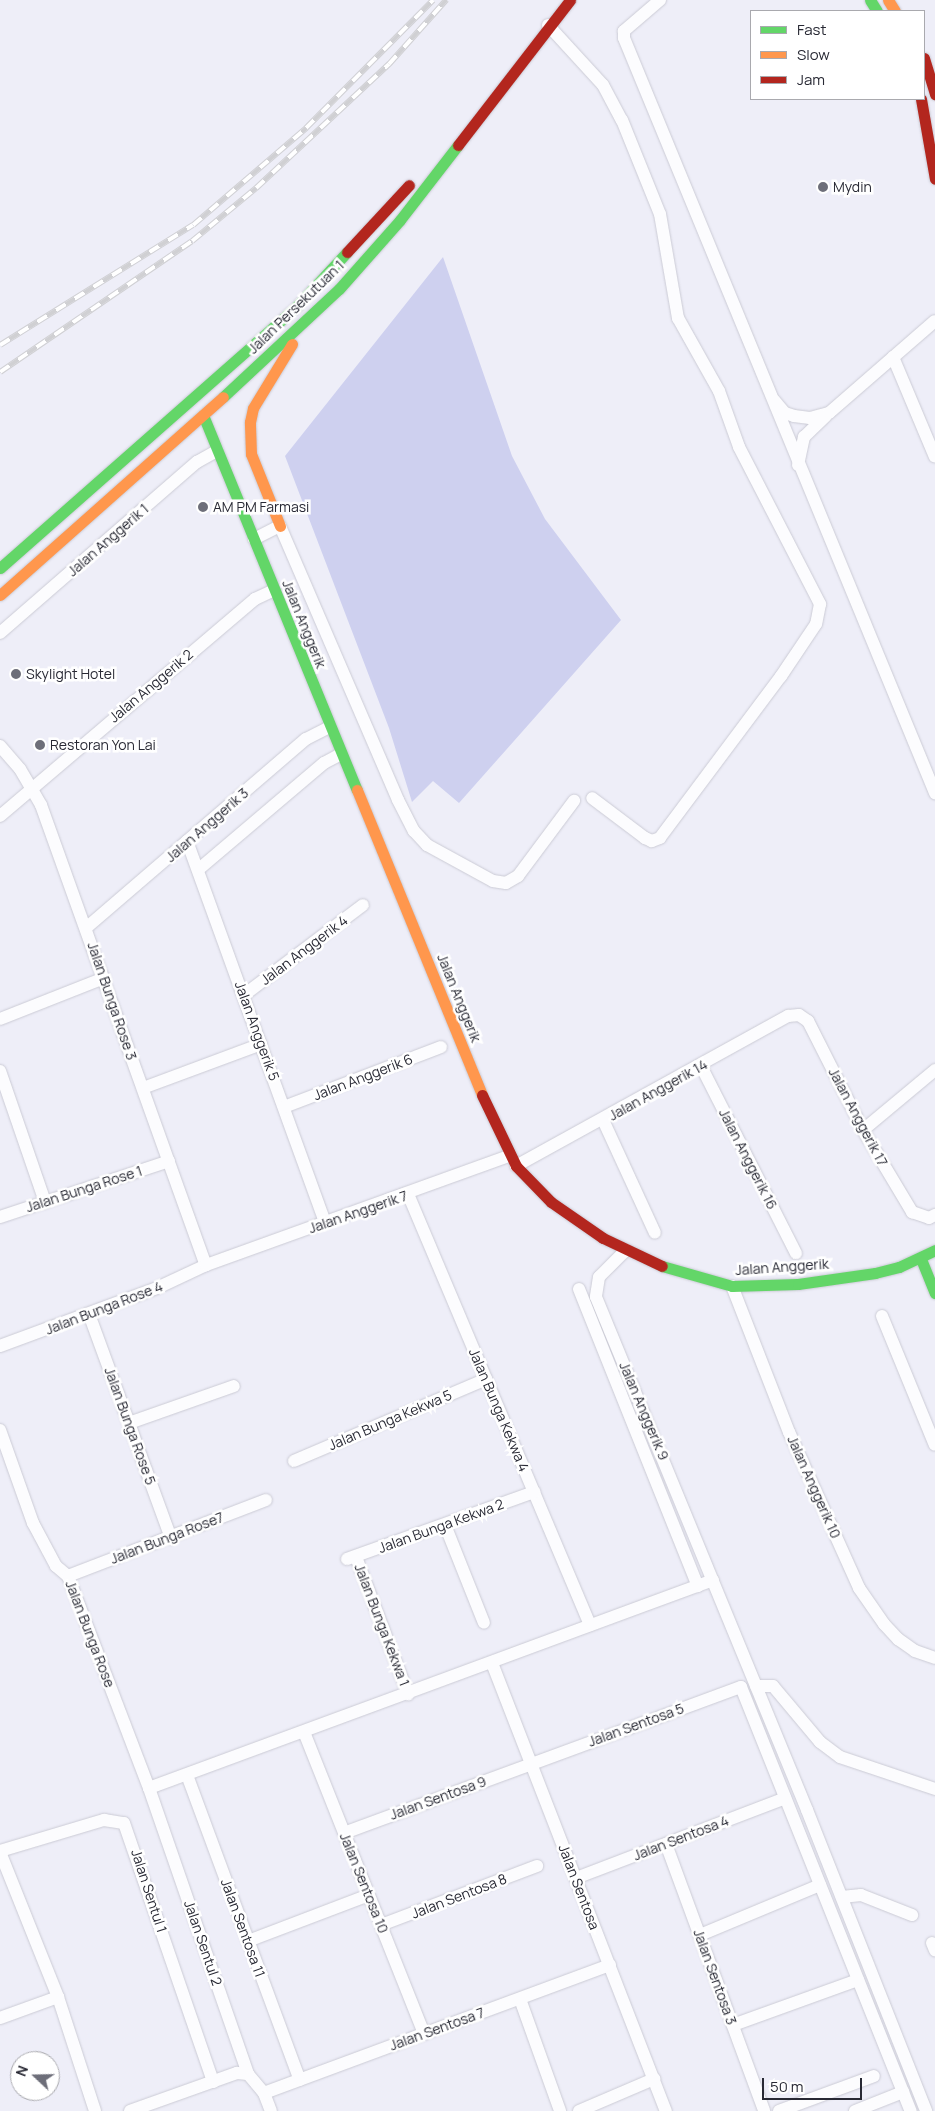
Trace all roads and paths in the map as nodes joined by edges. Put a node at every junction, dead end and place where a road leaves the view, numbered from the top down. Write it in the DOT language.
graph roads {
  1 [pos="570,0"];
  2 [pos="660,0"];
  3 [pos="548,25"];
  4 [pos="925,61"];
  5 [pos="483,92"];
  6 [pos="935,94"];
  7 [pos="927,105"];
  8 [pos="441,147"];
  9 [pos="417,175"];
  10 [pos="935,179"];
  11 [pos="307,320"];
  12 [pos="935,321"];
  13 [pos="893,358"];
  14 [pos="767,391"];
  15 [pos="829,413"];
  16 [pos="203,415"];
  17 [pos="217,451"];
  18 [pos="935,457"];
  19 [pos="798,465"];
  20 [pos="280,526"];
  21 [pos="254,539"];
  22 [pos="0,568"];
  23 [pos="274,590"];
  24 [pos="0,595"];
  25 [pos="0,633"];
  26 [pos="330,727"];
  27 [pos="0,746"];
  28 [pos="341,754"];
  29 [pos="32,788"];
  30 [pos="935,793"];
  31 [pos="592,798"];
  32 [pos="574,801"];
  33 [pos="0,816"];
  34 [pos="187,841"];
  35 [pos="199,869"];
  36 [pos="363,905"];
  37 [pos="86,928"];
  38 [pos="104,978"];
  39 [pos="244,995"];
  40 [pos="799,1016"];
  41 [pos="0,1018"];
  42 [pos="262,1044"];
  43 [pos="441,1047"];
  44 [pos="701,1066"];
  45 [pos="935,1070"];
  46 [pos="0,1071"];
  47 [pos="143,1088"];
  48 [pos="284,1107"];
  49 [pos="603,1120"];
  50 [pos="863,1130"];
  51 [pos="513,1161"];
  52 [pos="169,1162"];
  53 [pos="408,1194"];
  54 [pos="45,1202"];
  55 [pos="935,1215"];
  56 [pos="0,1217"];
  57 [pos="325,1222"];
  58 [pos="655,1233"];
  59 [pos="626,1250"];
  60 [pos="935,1250"];
  61 [pos="796,1252"];
  62 [pos="921,1259"];
  63 [pos="206,1266"];
  64 [pos="732,1286"];
  65 [pos="579,1289"];
  66 [pos="935,1293"];
  67 [pos="88,1314"];
  68 [pos="882,1316"];
  69 [pos="0,1346"];
  70 [pos="486,1380"];
  71 [pos="234,1386"];
  72 [pos="930,1420"];
  73 [pos="129,1423"];
  74 [pos="0,1430"];
  75 [pos="935,1445"];
  76 [pos="4,1454"];
  77 [pos="294,1461"];
  78 [pos="534,1492"];
  79 [pos="266,1500"];
  80 [pos="445,1525"];
  81 [pos="172,1538"];
  82 [pos="352,1558"];
  83 [pos="68,1576"];
  84 [pos="713,1580"];
  85 [pos="698,1586"];
  86 [pos="484,1623"];
  87 [pos="590,1625"];
  88 [pos="935,1658"];
  89 [pos="492,1663"];
  90 [pos="756,1686"];
  91 [pos="408,1694"];
  92 [pos="304,1732"];
  93 [pos="532,1763"];
  94 [pos="187,1775"];
  95 [pos="149,1788"];
  96 [pos="935,1788"];
  97 [pos="785,1798"];
  98 [pos="344,1833"];
  99 [pos="666,1844"];
  100 [pos="0,1852"];
  101 [pos="537,1866"];
  102 [pos="576,1878"];
  103 [pos="820,1885"];
  104 [pos="369,1895"];
  105 [pos="842,1897"];
  106 [pos="912,1915"];
  107 [pos="381,1925"];
  108 [pos="700,1935"];
  109 [pos="248,1941"];
  110 [pos="610,1965"];
  111 [pos="858,1980"];
  112 [pos="58,1998"];
  113 [pos="520,1999"];
  114 [pos="0,2018"];
  115 [pos="733,2025"];
  116 [pos="424,2034"];
  117 [pos="248,2074"];
  118 [pos="874,2076"];
  119 [pos="654,2079"];
  120 [pos="300,2080"];
  121 [pos="213,2082"];
  122 [pos="903,2092"];
  123 [pos="264,2094"];
  124 [pos="929,2108"];
  125 [pos="95,2111"];
  126 [pos="130,2111"];
  127 [pos="271,2111"];
  128 [pos="560,2111"];
  129 [pos="579,2111"];
  130 [pos="666,2111"];
  131 [pos="764,2111"];
  132 [pos="779,2111"];
  133 [pos="855,2111"];
  134 [pos="911,2111"];
  1 -- 3 [label="main road, Jalan Persekutuan 1"];
  2 -- 14 [label="street"];
  3 -- 11 [label="main road, Jalan Persekutuan 1"];
  3 -- 31 [label="street"];
  4 -- 6 [label="main road"];
  5 -- 8 [label="main road"];
  7 -- 10 [label="main road"];
  9 -- 22 [label="main road, Jalan Persekutuan 1"];
  11 -- 16 [label="main road, Jalan Persekutuan 1"];
  11 -- 20 [label="main road"];
  12 -- 13 [label="street"];
  13 -- 15 [label="street"];
  13 -- 18 [label="street"];
  14 -- 15 [label="street"];
  14 -- 19 [label="street"];
  15 -- 19 [label="street"];
  16 -- 17 [label="main road, Jalan Anggerik"];
  16 -- 24 [label="main road, Jalan Persekutuan 1"];
  17 -- 21 [label="main road, Jalan Anggerik"];
  17 -- 25 [label="street, Jalan Anggerik 1"];
  19 -- 30 [label="street"];
  20 -- 21 [label="street"];
  20 -- 32 [label="street"];
  21 -- 23 [label="main road, Jalan Anggerik"];
  23 -- 26 [label="main road, Jalan Anggerik"];
  23 -- 29 [label="street, Jalan Anggerik 2"];
  26 -- 28 [label="main road, Jalan Anggerik"];
  26 -- 34 [label="street, Jalan Anggerik 3"];
  27 -- 29 [label="street, Jalan Bunga Rose 3"];
  28 -- 35 [label="street"];
  28 -- 51 [label="main road, Jalan Anggerik"];
  29 -- 33 [label="street"];
  29 -- 37 [label="street, Jalan Bunga Rose 3"];
  34 -- 35 [label="street, Jalan Anggerik 5"];
  34 -- 37 [label="street, Jalan Anggerik 3"];
  35 -- 39 [label="street, Jalan Anggerik 5"];
  36 -- 39 [label="street, Jalan Anggerik 4"];
  37 -- 38 [label="street, Jalan Bunga Rose 3"];
  38 -- 41 [label="street"];
  38 -- 47 [label="street, Jalan Bunga Rose 3"];
  39 -- 42 [label="street, Jalan Anggerik 5"];
  40 -- 44 [label="street, Jalan Anggerik 14"];
  40 -- 50 [label="street, Jalan Anggerik 17"];
  42 -- 47 [label="street"];
  42 -- 48 [label="street, Jalan Anggerik 5"];
  43 -- 48 [label="street, Jalan Anggerik 6"];
  44 -- 49 [label="street, Jalan Anggerik 14"];
  44 -- 61 [label="street, Jalan Anggerik 16"];
  45 -- 50 [label="street"];
  46 -- 54 [label="street"];
  47 -- 52 [label="street, Jalan Bunga Rose 3"];
  48 -- 57 [label="street, Jalan Anggerik 5"];
  49 -- 51 [label="street, Jalan Anggerik 14"];
  49 -- 58 [label="street"];
  50 -- 55 [label="street, Jalan Anggerik 17"];
  51 -- 53 [label="street, Jalan Anggerik 7"];
  51 -- 59 [label="main road, Jalan Anggerik"];
  52 -- 54 [label="street, Jalan Bunga Rose 1"];
  52 -- 63 [label="street, Jalan Bunga Rose 3"];
  53 -- 57 [label="street, Jalan Anggerik 7"];
  53 -- 70 [label="street, Jalan Bunga Kekwa 4"];
  54 -- 56 [label="street, Jalan Bunga Rose 1"];
  57 -- 63 [label="street, Jalan Anggerik 7"];
  59 -- 64 [label="main road, Jalan Anggerik"];
  59 -- 84 [label="street, Jalan Anggerik 9"];
  60 -- 62 [label="main road, Jalan Anggerik"];
  62 -- 64 [label="main road, Jalan Anggerik"];
  62 -- 66 [label="main road"];
  63 -- 67 [label="street, Jalan Bunga Rose 4"];
  64 -- 88 [label="street, Jalan Anggerik 10"];
  65 -- 85 [label="street"];
  67 -- 69 [label="street, Jalan Bunga Rose 4"];
  67 -- 73 [label="street, Jalan Bunga Rose 5"];
  68 -- 72 [label="street"];
  70 -- 77 [label="street, Jalan Bunga Kekwa 5"];
  70 -- 78 [label="street, Jalan Bunga Kekwa 4"];
  71 -- 73 [label="street"];
  72 -- 75 [label="street"];
  73 -- 81 [label="street, Jalan Bunga Rose 5"];
  74 -- 76 [label="street, Jalan Bunga Rose"];
  76 -- 83 [label="street, Jalan Bunga Rose"];
  78 -- 80 [label="street, Jalan Bunga Kekwa 2"];
  78 -- 87 [label="street, Jalan Bunga Kekwa 4"];
  79 -- 81 [label="street, Jalan Bunga Rose7"];
  80 -- 82 [label="street, Jalan Bunga Kekwa 2"];
  80 -- 86 [label="street"];
  81 -- 83 [label="street, Jalan Bunga Rose7"];
  82 -- 91 [label="street, Jalan Bunga Kekwa 1"];
  83 -- 95 [label="street, Jalan Bunga Rose"];
  84 -- 85 [label="street"];
  84 -- 90 [label="street, Jalan Anggerik 9"];
  85 -- 87 [label="street"];
  87 -- 89 [label="street"];
  89 -- 91 [label="street"];
  89 -- 93 [label="street, Jalan Sentosa"];
  90 -- 96 [label="street"];
  90 -- 105 [label="street, Jalan Anggerik 9"];
  91 -- 92 [label="street"];
  92 -- 94 [label="street"];
  92 -- 98 [label="street, Jalan Sentosa 10"];
  93 -- 97 [label="street, Jalan Sentosa 5"];
  93 -- 98 [label="street, Jalan Sentosa 9"];
  93 -- 102 [label="street, Jalan Sentosa"];
  94 -- 95 [label="street"];
  94 -- 109 [label="street, Jalan Sentosa 11"];
  95 -- 117 [label="street, Jalan Sentul 2"];
  97 -- 99 [label="street, Jalan Sentosa 4"];
  97 -- 103 [label="street"];
  98 -- 104 [label="street, Jalan Sentosa 10"];
  99 -- 102 [label="street, Jalan Sentosa 4"];
  99 -- 108 [label="street, Jalan Sentosa 3"];
  100 -- 112 [label="street"];
  100 -- 121 [label="street, Jalan Sentul 1"];
  101 -- 107 [label="street, Jalan Sentosa 8"];
  102 -- 110 [label="street, Jalan Sentosa"];
  103 -- 108 [label="street"];
  103 -- 111 [label="street"];
  104 -- 107 [label="street, Jalan Sentosa 10"];
  104 -- 109 [label="street"];
  105 -- 106 [label="street"];
  105 -- 124 [label="street, Jalan Anggerik 9"];
  107 -- 116 [label="street, Jalan Sentosa 10"];
  108 -- 115 [label="street, Jalan Sentosa 3"];
  109 -- 120 [label="street, Jalan Sentosa 11"];
  110 -- 113 [label="street, Jalan Sentosa 7"];
  110 -- 119 [label="street, Jalan Sentosa"];
  111 -- 115 [label="street"];
  111 -- 122 [label="street"];
  112 -- 114 [label="street"];
  112 -- 125 [label="street"];
  113 -- 116 [label="street, Jalan Sentosa 7"];
  113 -- 128 [label="street"];
  115 -- 131 [label="street, Jalan Sentosa 3"];
  116 -- 120 [label="street, Jalan Sentosa 7"];
  117 -- 121 [label="street"];
  117 -- 123 [label="street, Jalan Sentul 2"];
  118 -- 132 [label="street"];
  119 -- 129 [label="street"];
  119 -- 130 [label="street, Jalan Sentosa"];
  120 -- 123 [label="street, Jalan Sentosa 7"];
  121 -- 126 [label="street"];
  122 -- 133 [label="street"];
  122 -- 134 [label="street"];
  123 -- 127 [label="street, Jalan Sentul 2"];
}
